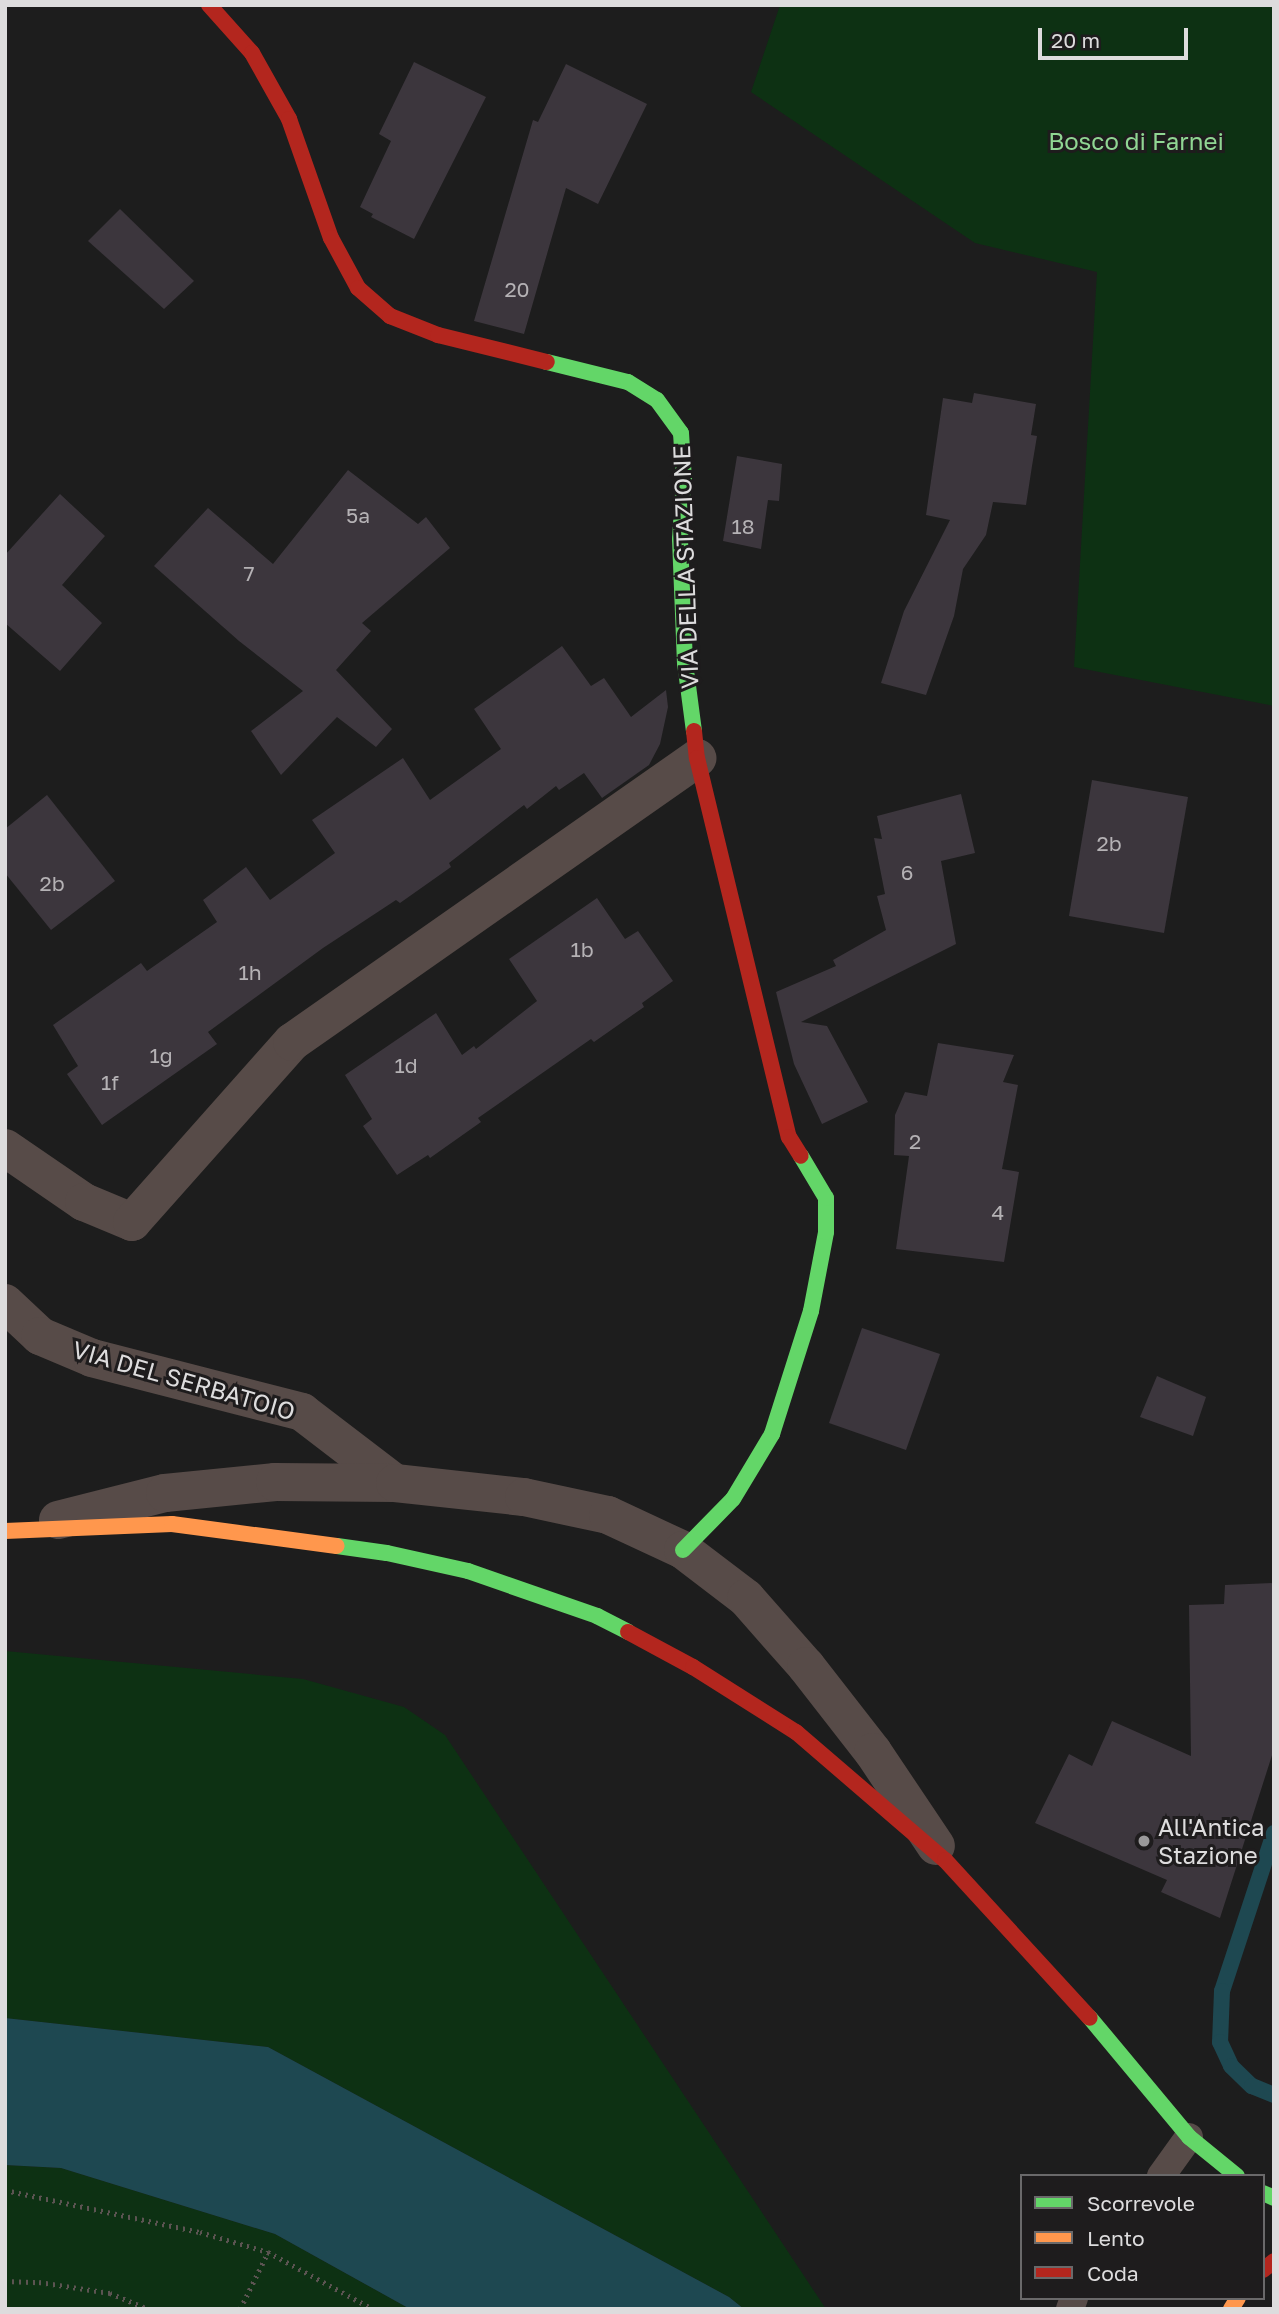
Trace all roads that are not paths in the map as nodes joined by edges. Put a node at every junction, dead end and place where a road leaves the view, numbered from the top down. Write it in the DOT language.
graph roads {
  1 [pos="209,5"];
  2 [pos="697,758"];
  3 [pos="5,1148"];
  4 [pos="5,1303"];
  5 [pos="395,1483"];
  6 [pos="15,1530"];
  7 [pos="683,1550"];
  8 [pos="945,1860"];
  9 [pos="1189,2137"];
  10 [pos="1162,2174"];
  11 [pos="1207,2174"];
  12 [pos="1235,2174"];
  1 -- 2 [label="street, VIA DELLA STAZIONE"];
  2 -- 3 [label="street"];
  2 -- 7 [label="street, VIA DELLA STAZIONE"];
  4 -- 5 [label="street, VIA DEL SERBATOIO"];
  5 -- 6 [label="street"];
  5 -- 7 [label="street"];
  6 -- 8 [label="street"];
  7 -- 8 [label="street"];
  8 -- 9 [label="street"];
  9 -- 10 [label="lane"];
  9 -- 11 [label="street"];
  9 -- 12 [label="street"];
}
